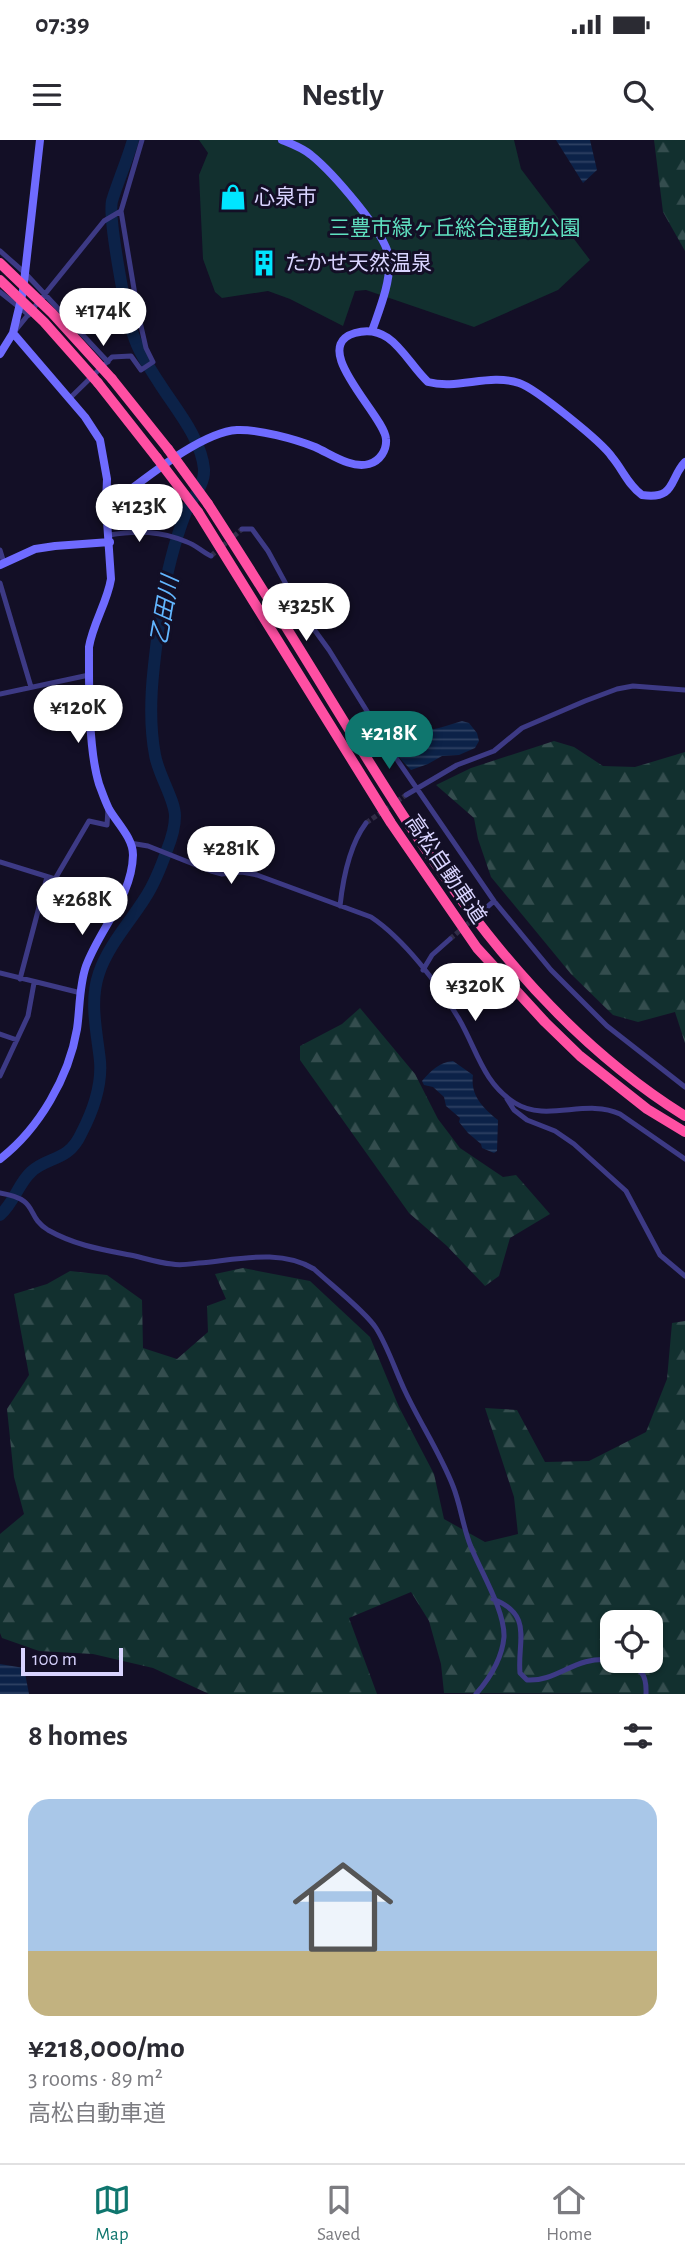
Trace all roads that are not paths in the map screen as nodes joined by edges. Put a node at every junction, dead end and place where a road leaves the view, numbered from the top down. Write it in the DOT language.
graph roads {
  1 [pos="40,140"];
  2 [pos="142,140"];
  3 [pos="282,140"];
  4 [pos="121,211"];
  5 [pos="0,251"];
  6 [pos="0,264"];
  7 [pos="25,273"];
  8 [pos="0,280"];
  9 [pos="0,292"];
  10 [pos="45,296"];
  11 [pos="20,308"];
  12 [pos="29,315"];
  13 [pos="372,331"];
  14 [pos="13,333"];
  15 [pos="0,354"];
  16 [pos="108,362"];
  17 [pos="69,398"];
  18 [pos="685,462"];
  19 [pos="106,508"];
  20 [pos="242,529"];
  21 [pos="110,538"];
  22 [pos="0,550"];
  23 [pos="211,556"];
  24 [pos="2,564"];
  25 [pos="0,583"];
  26 [pos="89,675"];
  27 [pos="31,687"];
  28 [pos="685,690"];
  29 [pos="0,694"];
  30 [pos="419,789"];
  31 [pos="406,794"];
  32 [pos="108,807"];
  33 [pos="366,823"];
  34 [pos="130,842"];
  35 [pos="0,862"];
  36 [pos="47,877"];
  37 [pos="55,879"];
  38 [pos="124,895"];
  39 [pos="494,901"];
  40 [pos="340,906"];
  41 [pos="486,908"];
  42 [pos="450,939"];
  43 [pos="423,970"];
  44 [pos="0,973"];
  45 [pos="20,979"];
  46 [pos="34,983"];
  47 [pos="82,993"];
  48 [pos="0,1034"];
  49 [pos="17,1040"];
  50 [pos="0,1076"];
  51 [pos="685,1087"];
  52 [pos="505,1096"];
  53 [pos="685,1116"];
  54 [pos="685,1132"];
  55 [pos="685,1158"];
  56 [pos="0,1159"];
  57 [pos="0,1193"];
  58 [pos="685,1276"];
  59 [pos="493,1600"];
  60 [pos="600,1660"];
  61 [pos="642,1673"];
  62 [pos="476,1694"];
  63 [pos="646,1694"];
  1 -- 7 [label="street"];
  2 -- 4 [label="street"];
  3 -- 13 [label="street"];
  4 -- 10 [label="street"];
  4 -- 16 [label="street"];
  5 -- 7 [label="street"];
  6 -- 53 [label="highway, 高松自動車道, bridge"];
  7 -- 10 [label="street"];
  7 -- 11 [label="street"];
  8 -- 54 [label="highway, 高松自動車道, bridge"];
  9 -- 11 [label="street"];
  10 -- 12 [label="street"];
  10 -- 16 [label="street"];
  11 -- 12 [label="street"];
  11 -- 14 [label="street"];
  12 -- 14 [label="street"];
  13 -- 18 [label="street"];
  13 -- 19 [label="street"];
  14 -- 15 [label="street"];
  14 -- 17 [label="street"];
  16 -- 17 [label="street"];
  17 -- 19 [label="street"];
  19 -- 21 [label="street"];
  20 -- 30 [label="street"];
  21 -- 23 [label="street"];
  21 -- 24 [label="street"];
  21 -- 26 [label="street"];
  22 -- 24 [label="street"];
  25 -- 27 [label="street"];
  26 -- 27 [label="street"];
  26 -- 32 [label="street"];
  27 -- 29 [label="street"];
  28 -- 30 [label="street"];
  30 -- 31 [label="street"];
  30 -- 39 [label="street"];
  32 -- 34 [label="street"];
  32 -- 37 [label="street"];
  33 -- 40 [label="street"];
  34 -- 38 [label="street"];
  34 -- 40 [label="street"];
  35 -- 36 [label="street"];
  36 -- 37 [label="street"];
  36 -- 45 [label="street"];
  37 -- 38 [label="street"];
  38 -- 47 [label="street"];
  39 -- 41 [label="street"];
  39 -- 51 [label="street"];
  40 -- 43 [label="street"];
  42 -- 43 [label="street"];
  43 -- 52 [label="street"];
  44 -- 45 [label="street"];
  45 -- 46 [label="street"];
  46 -- 47 [label="street"];
  46 -- 49 [label="street"];
  47 -- 56 [label="street"];
  48 -- 49 [label="street"];
  49 -- 50 [label="street"];
  52 -- 55 [label="street"];
  52 -- 58 [label="street"];
  57 -- 59 [label="street"];
  59 -- 60 [label="street"];
  59 -- 62 [label="street"];
  61 -- 63 [label="street"];
}
